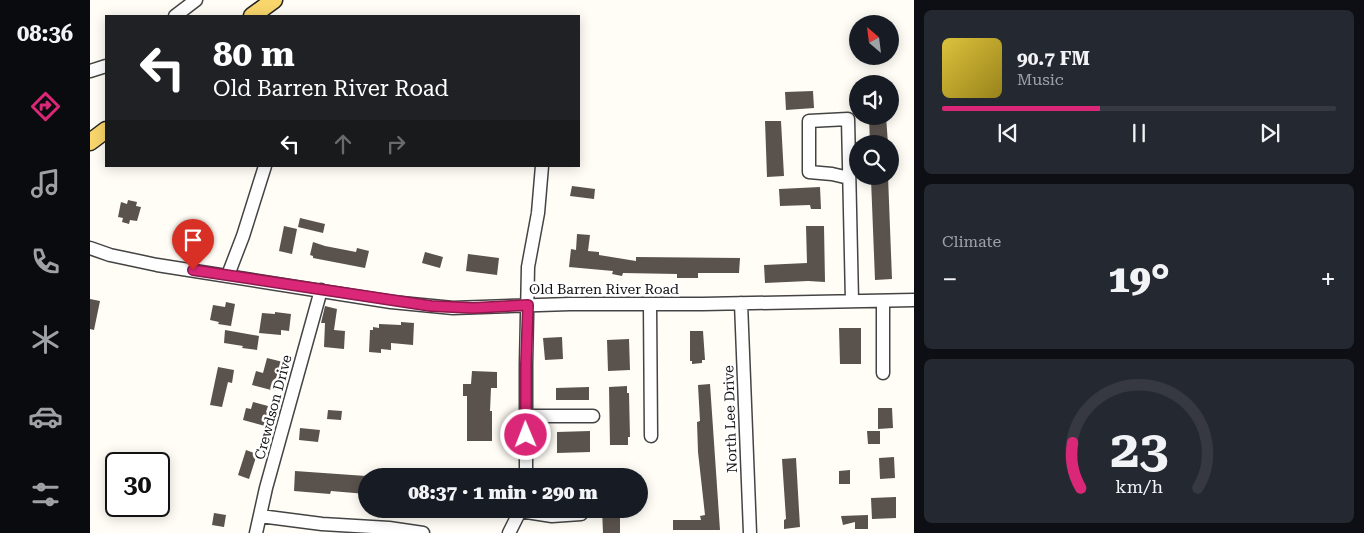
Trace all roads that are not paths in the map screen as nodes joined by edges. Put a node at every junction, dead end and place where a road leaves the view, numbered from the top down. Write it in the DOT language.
graph roads {
  1 [pos="196,0"];
  2 [pos="274,0"];
  3 [pos="176,15"];
  4 [pos="253,15"];
  5 [pos="105,66"];
  6 [pos="90,71"];
  7 [pos="105,131"];
  8 [pos="90,142"];
  9 [pos="265,167"];
  10 [pos="542,167"];
  11 [pos="849,178"];
  12 [pos="849,185"];
  13 [pos="90,248"];
  14 [pos="228,275"];
  15 [pos="321,290"];
  16 [pos="914,300"];
  17 [pos="852,301"];
  18 [pos="883,301"];
  19 [pos="741,303"];
  20 [pos="650,304"];
  21 [pos="528,305"];
  22 [pos="883,373"];
  23 [pos="526,416"];
  24 [pos="593,416"];
  25 [pos="651,436"];
  26 [pos="526,468"];
  27 [pos="260,516"];
  28 [pos="516,518"];
  29 [pos="256,533"];
  30 [pos="423,533"];
  31 [pos="508,533"];
  32 [pos="750,533"];
  1 -- 3 [label="street"];
  2 -- 4 [label="main road"];
  5 -- 6 [label="street"];
  7 -- 8 [label="main road"];
  9 -- 14 [label="street"];
  10 -- 21 [label="street"];
  11 -- 11 [label="street"];
  12 -- 17 [label="street"];
  13 -- 14 [label="street, Old Barren River Road"];
  14 -- 15 [label="street, Old Barren River Road"];
  15 -- 21 [label="street, Old Barren River Road"];
  15 -- 27 [label="street, Crewdson Drive"];
  16 -- 18 [label="street, Old Barren River Road"];
  17 -- 18 [label="street, Old Barren River Road"];
  17 -- 19 [label="street, Old Barren River Road"];
  18 -- 22 [label="street"];
  19 -- 20 [label="street, Old Barren River Road"];
  19 -- 32 [label="street, North Lee Drive"];
  20 -- 21 [label="street, Old Barren River Road"];
  20 -- 25 [label="street"];
  21 -- 23 [label="street"];
  23 -- 24 [label="street"];
  23 -- 26 [label="street"];
  27 -- 29 [label="street, Crewdson Drive"];
  27 -- 30 [label="street"];
  28 -- 31 [label="street"];
}
